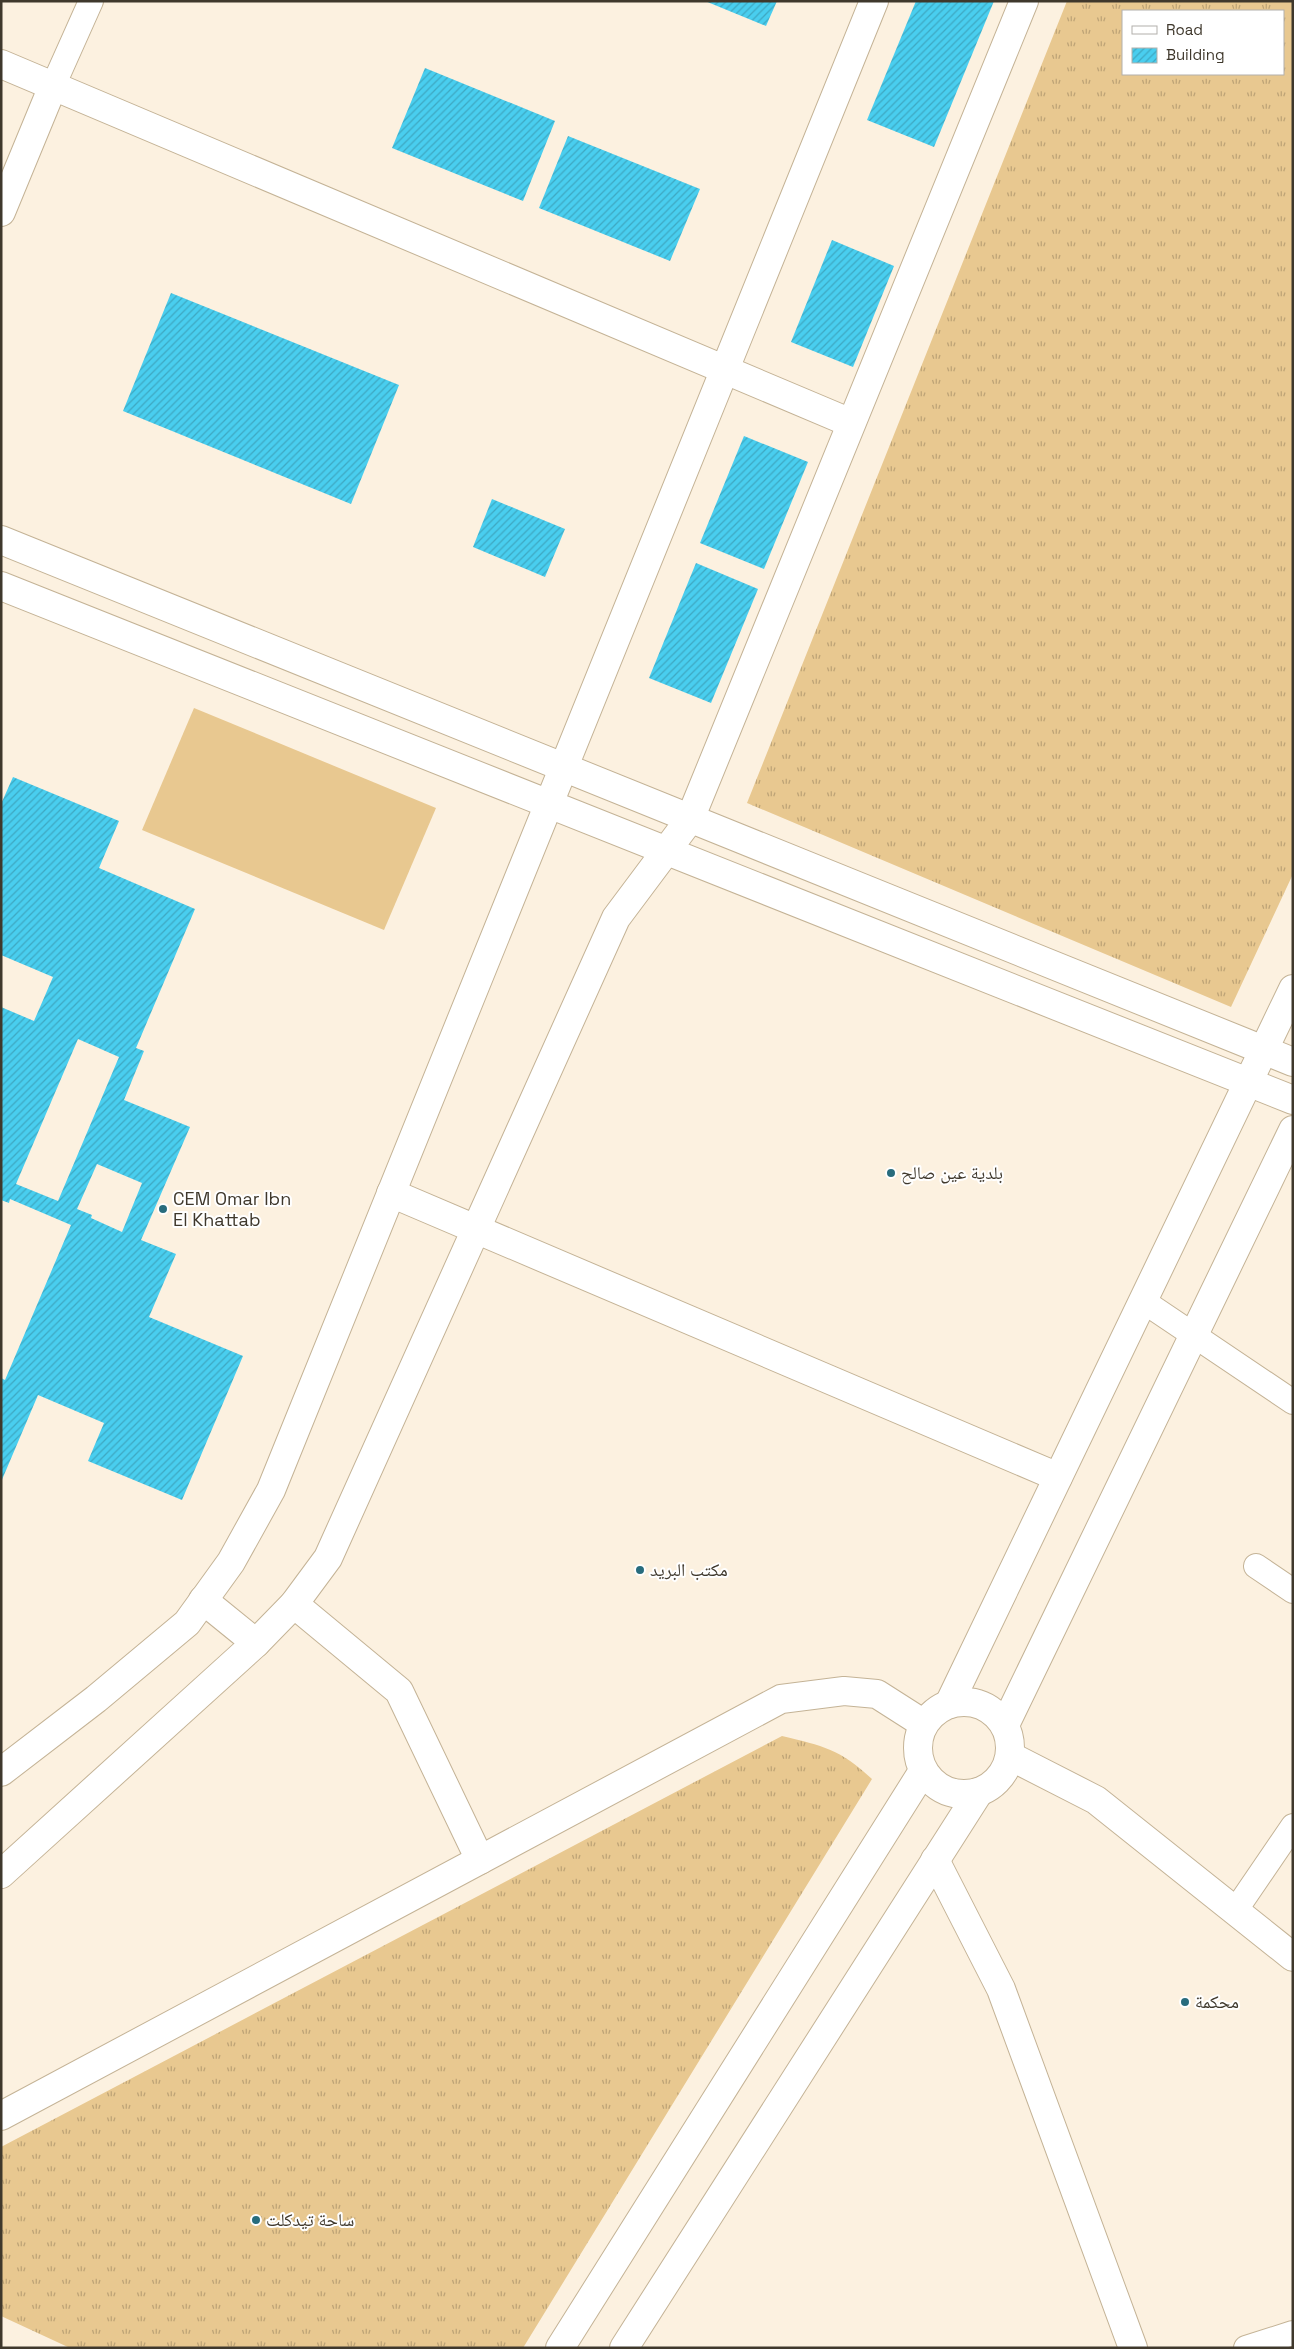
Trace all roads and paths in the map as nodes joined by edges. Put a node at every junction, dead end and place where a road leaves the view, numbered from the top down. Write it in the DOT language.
graph roads {
  1 [pos="91,1"];
  2 [pos="874,1"];
  3 [pos="1024,1"];
  4 [pos="1,64"];
  5 [pos="54,86"];
  6 [pos="1,212"];
  7 [pos="724,370"];
  8 [pos="851,423"];
  9 [pos="1,540"];
  10 [pos="1,586"];
  11 [pos="564,768"];
  12 [pos="549,804"];
  13 [pos="690,818"];
  14 [pos="666,850"];
  15 [pos="1293,989"];
  16 [pos="1264,1050"];
  17 [pos="1293,1062"];
  18 [pos="1248,1082"];
  19 [pos="1293,1100"];
  20 [pos="1293,1130"];
  21 [pos="391,1193"];
  22 [pos="476,1230"];
  23 [pos="1143,1302"];
  24 [pos="1194,1336"];
  25 [pos="1293,1402"];
  26 [pos="1058,1477"];
  27 [pos="1256,1566"];
  28 [pos="1293,1591"];
  29 [pos="203,1600"];
  30 [pos="294,1604"];
  31 [pos="256,1643"];
  32 [pos="949,1704"];
  33 [pos="924,1724"];
  34 [pos="1005,1725"];
  35 [pos="1010,1756"];
  36 [pos="923,1771"];
  37 [pos="1,1772"];
  38 [pos="979,1792"];
  39 [pos="1293,1826"];
  40 [pos="480,1860"];
  41 [pos="935,1860"];
  42 [pos="6,1864"];
  43 [pos="1235,1911"];
  44 [pos="1293,1957"];
  45 [pos="1,2116"];
  46 [pos="1293,2333"];
  47 [pos="560,2348"];
  48 [pos="624,2348"];
  49 [pos="1133,2348"];
  50 [pos="1246,2348"];
  1 -- 5 [label="lane"];
  2 -- 7 [label="main road"];
  3 -- 8 [label="main road"];
  4 -- 5 [label="main road"];
  5 -- 6 [label="main road"];
  5 -- 7 [label="main road"];
  7 -- 8 [label="main road"];
  7 -- 11 [label="main road"];
  8 -- 13 [label="main road"];
  9 -- 11 [label="main road"];
  10 -- 12 [label="main road"];
  11 -- 12 [label="main road"];
  11 -- 13 [label="main road"];
  12 -- 14 [label="main road"];
  12 -- 21 [label="main road"];
  13 -- 14 [label="main road"];
  13 -- 16 [label="main road"];
  14 -- 18 [label="main road"];
  14 -- 22 [label="main road"];
  15 -- 16 [label="main road"];
  16 -- 17 [label="main road"];
  16 -- 18 [label="main road"];
  18 -- 19 [label="main road"];
  18 -- 23 [label="main road"];
  20 -- 24 [label="main road"];
  21 -- 22 [label="main road"];
  21 -- 29 [label="main road"];
  22 -- 26 [label="main road"];
  22 -- 30 [label="main road"];
  23 -- 24 [label="lane"];
  23 -- 26 [label="main road"];
  24 -- 25 [label="lane"];
  24 -- 34 [label="main road"];
  26 -- 32 [label="main road"];
  27 -- 28 [label="lane"];
  29 -- 31 [label="main road"];
  29 -- 37 [label="main road"];
  30 -- 31 [label="main road"];
  30 -- 40 [label="main road"];
  31 -- 42 [label="main road"];
  32 -- 33 [label="main road"];
  32 -- 34 [label="main road"];
  33 -- 36 [label="main road"];
  33 -- 40 [label="main road"];
  34 -- 35 [label="main road"];
  35 -- 38 [label="main road"];
  35 -- 43 [label="main road"];
  36 -- 38 [label="main road"];
  36 -- 47 [label="main road"];
  38 -- 41 [label="main road"];
  39 -- 43 [label="lane"];
  40 -- 45 [label="main road"];
  41 -- 48 [label="main road"];
  41 -- 49 [label="main road"];
  43 -- 44 [label="main road"];
  46 -- 50 [label="lane"];
}
